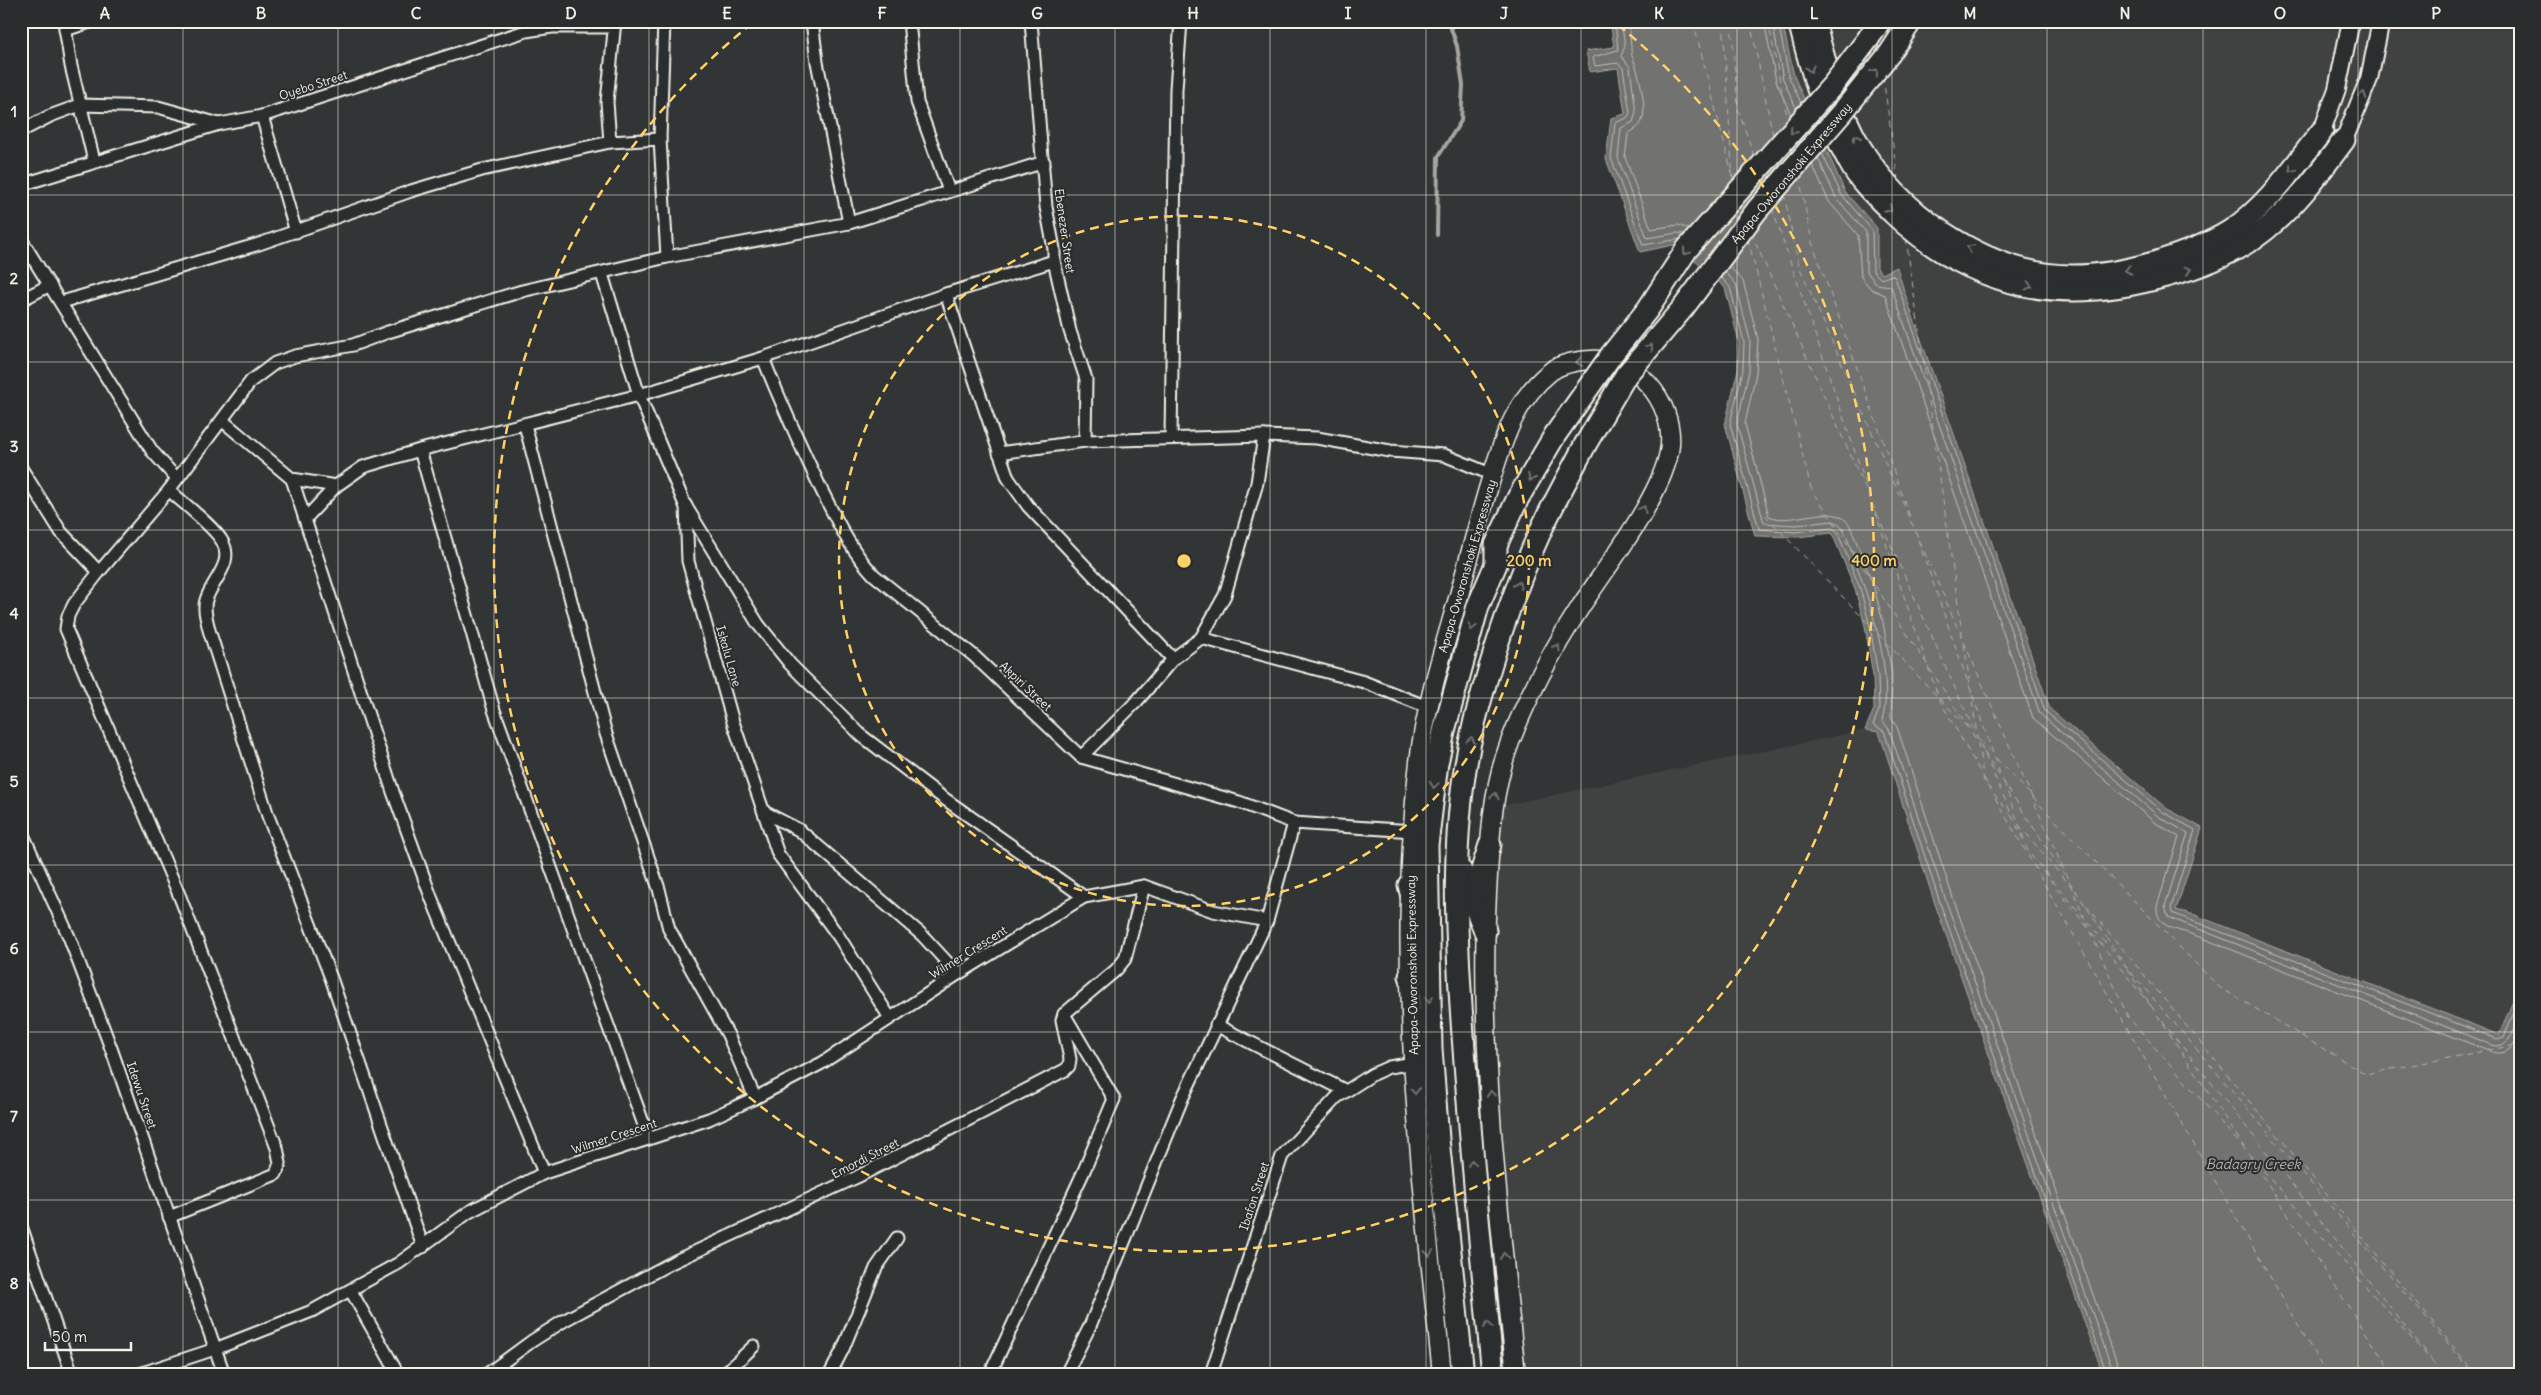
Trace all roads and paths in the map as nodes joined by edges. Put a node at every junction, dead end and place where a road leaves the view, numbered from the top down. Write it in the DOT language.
graph roads {
  1 [pos="93,21"];
  2 [pos="664,21"];
  3 [pos="812,21"];
  4 [pos="909,21"];
  5 [pos="1031,21"];
  6 [pos="1181,21"];
  7 [pos="1798,21"];
  8 [pos="1814,21"];
  9 [pos="1911,21"];
  10 [pos="2351,21"];
  11 [pos="2380,21"];
  12 [pos="615,24"];
  13 [pos="65,26"];
  14 [pos="1874,30"];
  15 [pos="80,105"];
  16 [pos="262,116"];
  17 [pos="219,124"];
  18 [pos="21,131"];
  19 [pos="2322,131"];
  20 [pos="660,139"];
  21 [pos="2344,140"];
  22 [pos="610,142"];
  23 [pos="94,161"];
  24 [pos="1044,162"];
  25 [pos="21,185"];
  26 [pos="949,191"];
  27 [pos="849,223"];
  28 [pos="296,232"];
  29 [pos="21,240"];
  30 [pos="667,257"];
  31 [pos="1054,260"];
  32 [pos="602,274"];
  33 [pos="50,285"];
  34 [pos="946,294"];
  35 [pos="21,300"];
  36 [pos="62,302"];
  37 [pos="763,358"];
  38 [pos="639,395"];
  39 [pos="223,421"];
  40 [pos="525,425"];
  41 [pos="1264,436"];
  42 [pos="1171,437"];
  43 [pos="1085,441"];
  44 [pos="420,450"];
  45 [pos="1000,453"];
  46 [pos="21,468"];
  47 [pos="1493,474"];
  48 [pos="177,479"];
  49 [pos="292,479"];
  50 [pos="336,486"];
  51 [pos="169,490"];
  52 [pos="686,505"];
  53 [pos="304,519"];
  54 [pos="98,572"];
  55 [pos="1201,638"];
  56 [pos="1173,659"];
  57 [pos="1430,708"];
  58 [pos="1081,757"];
  59 [pos="764,812"];
  60 [pos="1294,823"];
  61 [pos="21,830"];
  62 [pos="1413,831"];
  63 [pos="1458,838"];
  64 [pos="1490,845"];
  65 [pos="1144,886"];
  66 [pos="1418,888"];
  67 [pos="1084,897"];
  68 [pos="1473,900"];
  69 [pos="1267,921"];
  70 [pos="1485,931"];
  71 [pos="1457,936"];
  72 [pos="958,974"];
  73 [pos="1419,976"];
  74 [pos="1064,1014"];
  75 [pos="890,1018"];
  76 [pos="1216,1025"];
  77 [pos="1414,1063"];
  78 [pos="1346,1091"];
  79 [pos="755,1098"];
  80 [pos="649,1139"];
  81 [pos="544,1173"];
  82 [pos="169,1217"];
  83 [pos="21,1226"];
  84 [pos="897,1238"];
  85 [pos="423,1247"];
  86 [pos="351,1291"];
  87 [pos="754,1346"];
  88 [pos="215,1349"];
  89 [pos="72,1374"];
  90 [pos="139,1374"];
  91 [pos="224,1374"];
  92 [pos="398,1374"];
  93 [pos="487,1374"];
  94 [pos="724,1374"];
  95 [pos="830,1374"];
  96 [pos="990,1374"];
  97 [pos="1066,1374"];
  98 [pos="1211,1374"];
  99 [pos="1442,1374"];
  100 [pos="1463,1374"];
  101 [pos="1493,1374"];
  102 [pos="1516,1374"];
  1 -- 13 [label="street"];
  2 -- 20 [label="street"];
  3 -- 27 [label="street"];
  4 -- 26 [label="street"];
  5 -- 24 [label="street, Ebenezer Street"];
  6 -- 42 [label="street"];
  7 -- 21 [label="highway, one-way"];
  19 -- 8 [label="highway, one-way"];
  63 -- 9 [label="highway, Apapa-Oworonshoki Expressway, one-way, bridge"];
  10 -- 19 [label="street"];
  21 -- 11 [label="street, one-way"];
  12 -- 16 [label="street, Oyebo Street"];
  12 -- 22 [label="street"];
  13 -- 15 [label="street"];
  14 -- 66 [label="highway, Apapa-Oworonshoki Expressway, one-way, bridge"];
  15 -- 17 [label="street"];
  15 -- 18 [label="street"];
  15 -- 23 [label="street"];
  16 -- 17 [label="street, Oyebo Street"];
  16 -- 28 [label="street"];
  17 -- 23 [label="street, Oyebo Street"];
  20 -- 22 [label="street"];
  20 -- 30 [label="street"];
  22 -- 28 [label="street"];
  23 -- 25 [label="street, Oyebo Street"];
  24 -- 26 [label="street"];
  24 -- 31 [label="street, Ebenezer Street"];
  26 -- 27 [label="street"];
  27 -- 30 [label="street"];
  28 -- 36 [label="street"];
  29 -- 33 [label="street"];
  30 -- 32 [label="street"];
  31 -- 34 [label="street"];
  31 -- 43 [label="street, Ebenezer Street"];
  32 -- 38 [label="street"];
  32 -- 39 [label="street"];
  33 -- 35 [label="street"];
  33 -- 36 [label="street"];
  34 -- 37 [label="street"];
  34 -- 45 [label="street"];
  36 -- 48 [label="street"];
  37 -- 38 [label="street"];
  37 -- 58 [label="street, Akpiri Street"];
  38 -- 40 [label="street"];
  38 -- 52 [label="street"];
  39 -- 48 [label="street"];
  39 -- 49 [label="street"];
  40 -- 44 [label="street"];
  40 -- 79 [label="street"];
  41 -- 42 [label="street"];
  41 -- 47 [label="street"];
  41 -- 55 [label="street"];
  42 -- 43 [label="street"];
  43 -- 45 [label="street"];
  44 -- 50 [label="street"];
  44 -- 80 [label="street"];
  45 -- 56 [label="street"];
  46 -- 54 [label="street"];
  47 -- 57 [label="main road, Apapa-Oworonshoki Expressway"];
  64 -- 47 [label="main road, Apapa-Oworonshoki Expressway, one-way"];
  48 -- 51 [label="street"];
  49 -- 50 [label="street"];
  49 -- 53 [label="street"];
  50 -- 53 [label="street"];
  51 -- 54 [label="street"];
  51 -- 85 [label="street"];
  52 -- 59 [label="street, Iskalu Lane"];
  52 -- 67 [label="street"];
  53 -- 81 [label="street"];
  54 -- 82 [label="street"];
  55 -- 56 [label="street"];
  55 -- 57 [label="street"];
  56 -- 58 [label="street"];
  57 -- 62 [label="main road, Apapa-Oworonshoki Expressway"];
  58 -- 60 [label="street, Akpiri Street"];
  59 -- 72 [label="street"];
  59 -- 75 [label="street, Iskalu Lane"];
  60 -- 62 [label="street, Akpiri Street"];
  60 -- 69 [label="street"];
  61 -- 82 [label="street, Idewu Street"];
  62 -- 66 [label="main road, Apapa-Oworonshoki Expressway"];
  63 -- 68 [label="highway"];
  63 -- 71 [label="highway, Apapa-Oworonshoki Expressway"];
  64 -- 68 [label="highway"];
  64 -- 70 [label="main road, Apapa-Oworonshoki Expressway"];
  65 -- 67 [label="street"];
  65 -- 69 [label="street"];
  65 -- 74 [label="street"];
  66 -- 73 [label="highway, Apapa-Oworonshoki Expressway"];
  66 -- 73 [label="highway"];
  67 -- 72 [label="street, Wilmer Crescent"];
  68 -- 70 [label="highway"];
  68 -- 71 [label="highway"];
  69 -- 76 [label="street"];
  102 -- 70 [label="main road, Apapa-Oworonshoki Expressway, one-way"];
  101 -- 71 [label="highway, Apapa-Oworonshoki Expressway, one-way"];
  72 -- 75 [label="street, Wilmer Crescent"];
  73 -- 77 [label="main road, Apapa-Oworonshoki Expressway"];
  73 -- 100 [label="highway, Apapa-Oworonshoki Expressway, one-way"];
  74 -- 93 [label="street, Emordi Street"];
  74 -- 96 [label="street"];
  75 -- 79 [label="street, Wilmer Crescent"];
  76 -- 78 [label="street"];
  76 -- 97 [label="street"];
  77 -- 78 [label="street, Ibafon Street"];
  77 -- 99 [label="main road, Apapa-Oworonshoki Expressway, one-way"];
  78 -- 98 [label="street, Ibafon Street"];
  79 -- 80 [label="street, Wilmer Crescent"];
  80 -- 81 [label="street, Wilmer Crescent"];
  81 -- 85 [label="street, Wilmer Crescent"];
  82 -- 88 [label="street, Idewu Street"];
  83 -- 89 [label="street"];
  84 -- 95 [label="street"];
  85 -- 86 [label="street, Wilmer Crescent"];
  86 -- 88 [label="street, Wilmer Crescent"];
  86 -- 92 [label="street"];
  87 -- 94 [label="street"];
  88 -- 90 [label="street, Wilmer Crescent"];
  88 -- 91 [label="street, Idewu Street"];
}
